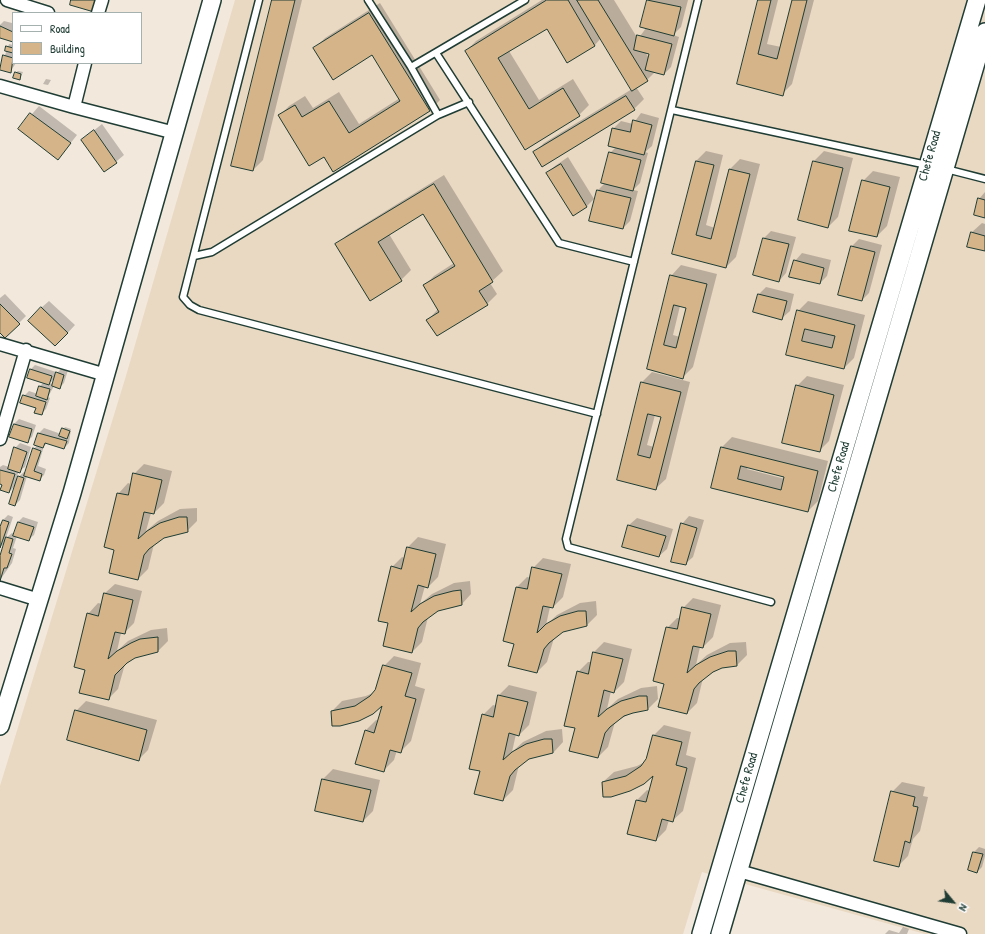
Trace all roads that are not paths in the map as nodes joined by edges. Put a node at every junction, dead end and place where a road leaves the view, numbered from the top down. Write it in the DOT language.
graph roads {
  1 [pos="7,0"];
  2 [pos="102,0"];
  3 [pos="212,0"];
  4 [pos="259,0"];
  5 [pos="368,0"];
  6 [pos="525,0"];
  7 [pos="698,0"];
  8 [pos="976,0"];
  9 [pos="45,12"];
  10 [pos="98,12"];
  11 [pos="985,32"];
  12 [pos="436,53"];
  13 [pos="85,64"];
  14 [pos="411,68"];
  15 [pos="0,86"];
  16 [pos="469,102"];
  17 [pos="74,107"];
  18 [pos="672,110"];
  19 [pos="438,115"];
  20 [pos="175,133"];
  21 [pos="936,167"];
  22 [pos="985,179"];
  23 [pos="194,256"];
  24 [pos="634,262"];
  25 [pos="0,344"];
  26 [pos="26,350"];
  27 [pos="106,375"];
  28 [pos="596,414"];
  29 [pos="0,439"];
  30 [pos="0,588"];
  31 [pos="39,600"];
  32 [pos="771,602"];
  33 [pos="0,726"];
  34 [pos="739,871"];
  35 [pos="701,934"];
  36 [pos="720,934"];
  37 [pos="960,934"];
  1 -- 9 [label="street"];
  2 -- 10 [label="street"];
  3 -- 20 [label="street"];
  4 -- 23 [label="lane"];
  5 -- 14 [label="lane"];
  6 -- 12 [label="lane"];
  7 -- 18 [label="lane"];
  8 -- 21 [label="street, Chefe Road"];
  11 -- 21 [label="street, Chefe Road"];
  12 -- 14 [label="lane"];
  12 -- 16 [label="lane"];
  13 -- 17 [label="street"];
  14 -- 19 [label="lane"];
  15 -- 17 [label="street"];
  16 -- 19 [label="lane"];
  16 -- 24 [label="lane"];
  17 -- 20 [label="street"];
  18 -- 21 [label="lane"];
  18 -- 24 [label="lane"];
  19 -- 23 [label="lane"];
  20 -- 27 [label="street"];
  21 -- 22 [label="lane"];
  21 -- 34 [label="street, Chefe Road"];
  21 -- 35 [label="street, Chefe Road"];
  23 -- 28 [label="lane"];
  24 -- 28 [label="lane"];
  25 -- 26 [label="street"];
  26 -- 27 [label="street"];
  26 -- 29 [label="street"];
  27 -- 31 [label="street"];
  28 -- 32 [label="lane"];
  30 -- 31 [label="street"];
  31 -- 33 [label="street"];
  34 -- 36 [label="street, Chefe Road"];
  34 -- 37 [label="street"];
}
